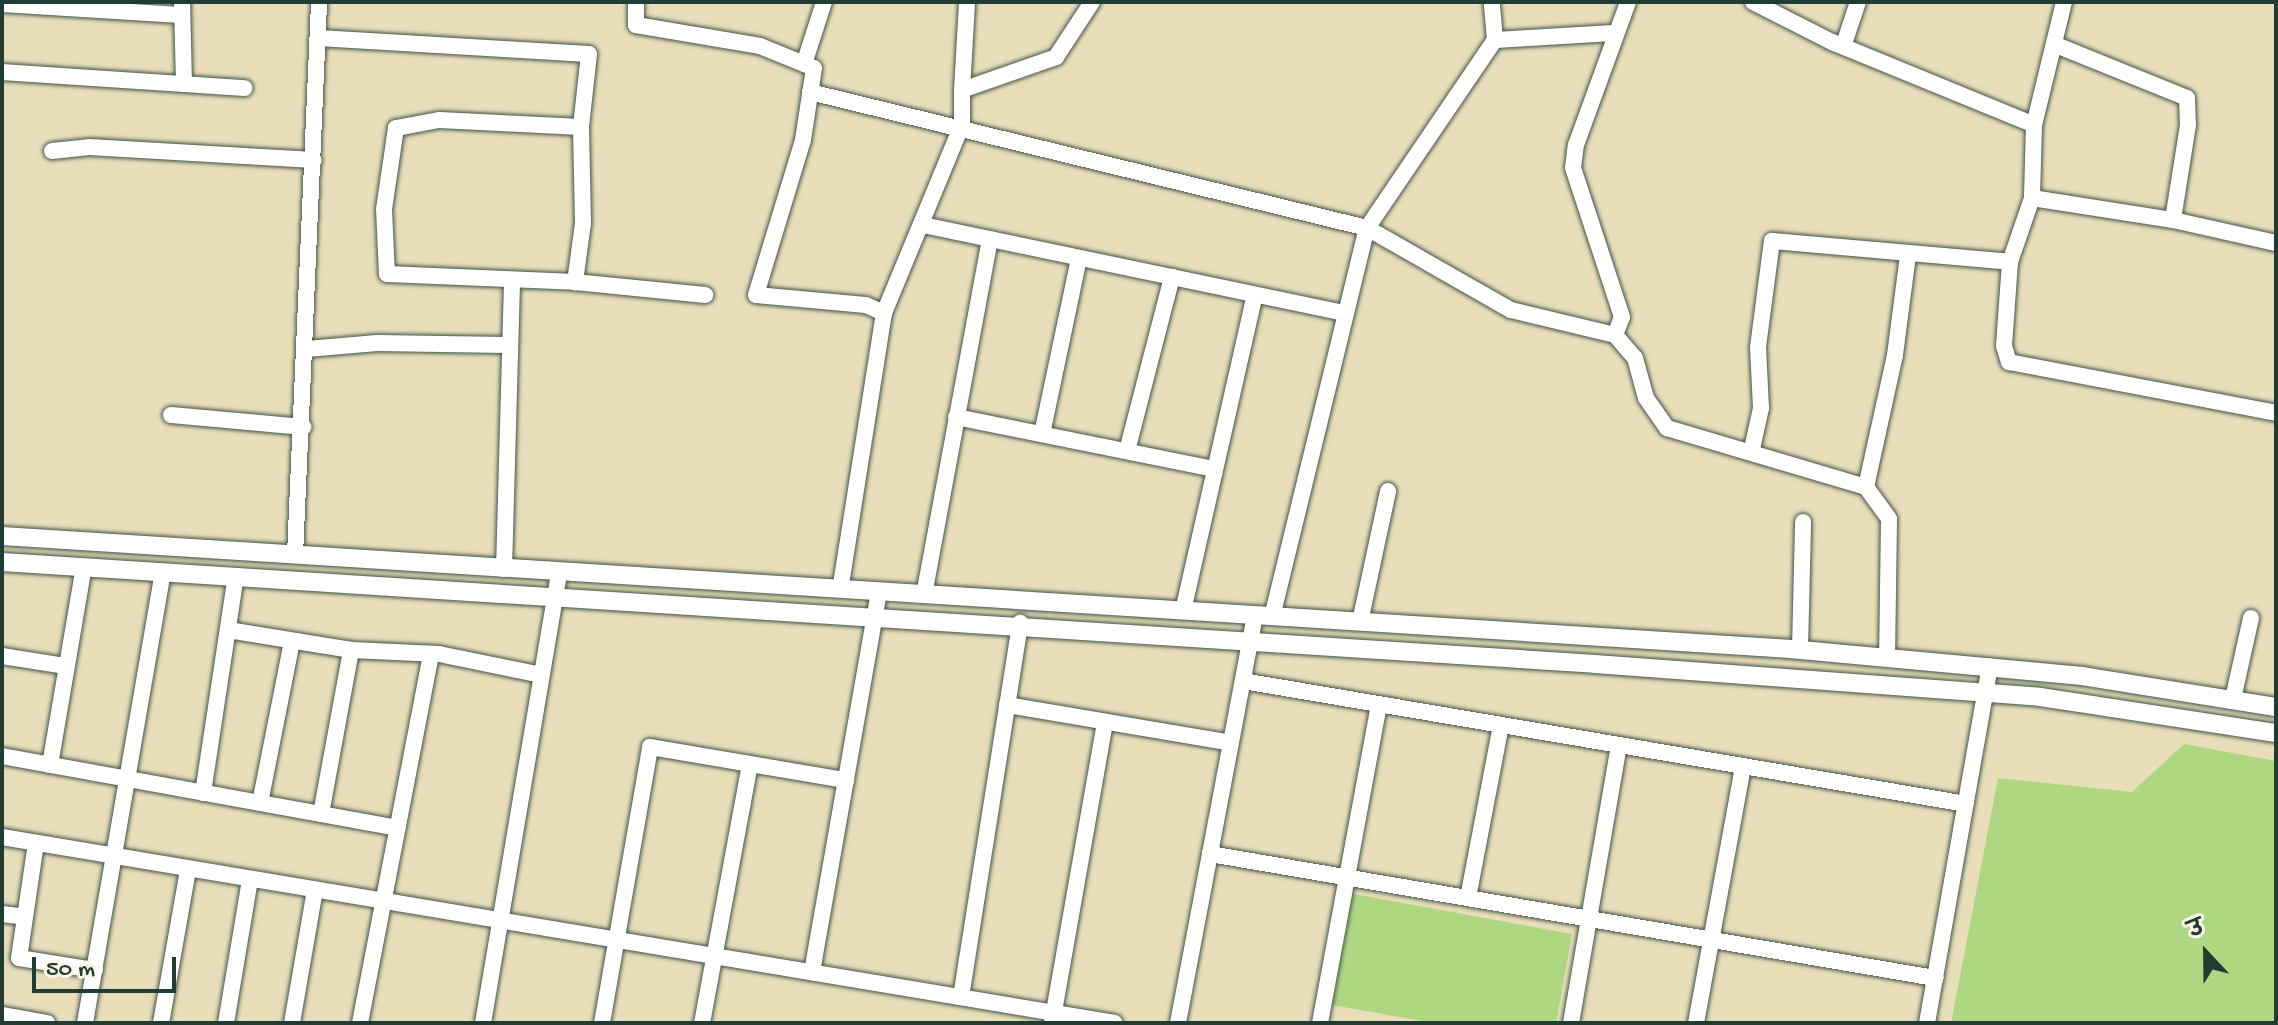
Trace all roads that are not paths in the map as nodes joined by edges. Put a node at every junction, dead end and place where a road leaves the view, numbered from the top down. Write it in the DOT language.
graph roads {
  1 [pos="319,2"];
  2 [pos="636,2"];
  3 [pos="824,2"];
  4 [pos="967,2"];
  5 [pos="1092,2"];
  6 [pos="1492,2"];
  7 [pos="1628,2"];
  8 [pos="1753,2"];
  9 [pos="1858,2"];
  10 [pos="2064,2"];
  11 [pos="2,4"];
  12 [pos="1779,7"];
  13 [pos="182,8"];
  14 [pos="1613,33"];
  15 [pos="318,38"];
  16 [pos="1495,40"];
  17 [pos="1844,44"];
  18 [pos="2056,45"];
  19 [pos="804,64"];
  20 [pos="2,72"];
  21 [pos="184,83"];
  22 [pos="244,88"];
  23 [pos="962,90"];
  24 [pos="810,92"];
  25 [pos="962,125"];
  26 [pos="2034,125"];
  27 [pos="581,127"];
  28 [pos="52,151"];
  29 [pos="314,160"];
  30 [pos="2032,198"];
  31 [pos="2173,220"];
  32 [pos="923,225"];
  33 [pos="1367,228"];
  34 [pos="990,239"];
  35 [pos="2276,243"];
  36 [pos="1908,255"];
  37 [pos="1079,258"];
  38 [pos="2010,262"];
  39 [pos="1172,277"];
  40 [pos="512,280"];
  41 [pos="575,282"];
  42 [pos="705,295"];
  43 [pos="1255,295"];
  44 [pos="884,313"];
  45 [pos="1343,313"];
  46 [pos="1615,335"];
  47 [pos="507,345"];
  48 [pos="307,349"];
  49 [pos="2276,413"];
  50 [pos="171,415"];
  51 [pos="956,417"];
  52 [pos="303,427"];
  53 [pos="1042,434"];
  54 [pos="1752,449"];
  55 [pos="1127,451"];
  56 [pos="1215,469"];
  57 [pos="1866,487"];
  58 [pos="1388,491"];
  59 [pos="1803,522"];
  60 [pos="2,536"];
  61 [pos="295,555"];
  62 [pos="2,562"];
  63 [pos="84,567"];
  64 [pos="504,569"];
  65 [pos="163,572"];
  66 [pos="559,572"];
  67 [pos="236,576"];
  68 [pos="840,590"];
  69 [pos="879,592"];
  70 [pos="555,595"];
  71 [pos="924,595"];
  72 [pos="1183,611"];
  73 [pos="875,614"];
  74 [pos="1263,616"];
  75 [pos="2251,618"];
  76 [pos="1360,622"];
  77 [pos="1020,623"];
  78 [pos="228,630"];
  79 [pos="1250,640"];
  80 [pos="292,641"];
  81 [pos="1800,649"];
  82 [pos="351,650"];
  83 [pos="2,656"];
  84 [pos="431,656"];
  85 [pos="1887,658"];
  86 [pos="66,666"];
  87 [pos="1990,667"];
  88 [pos="541,675"];
  89 [pos="1243,681"];
  90 [pos="1986,693"];
  91 [pos="2233,699"];
  92 [pos="1379,704"];
  93 [pos="1007,705"];
  94 [pos="2276,707"];
  95 [pos="1105,722"];
  96 [pos="1501,725"];
  97 [pos="2276,733"];
  98 [pos="1231,743"];
  99 [pos="1619,745"];
  100 [pos="2,756"];
  101 [pos="750,764"];
  102 [pos="50,765"];
  103 [pos="1743,766"];
  104 [pos="128,779"];
  105 [pos="846,780"];
  106 [pos="203,793"];
  107 [pos="260,803"];
  108 [pos="1966,804"];
  109 [pos="321,814"];
  110 [pos="397,828"];
  111 [pos="2,837"];
  112 [pos="36,843"];
  113 [pos="1210,854"];
  114 [pos="114,858"];
  115 [pos="188,870"];
  116 [pos="1347,877"];
  117 [pos="250,880"];
  118 [pos="315,890"];
  119 [pos="1468,898"];
  120 [pos="382,901"];
  121 [pos="2,914"];
  122 [pos="25,917"];
  123 [pos="500,919"];
  124 [pos="1589,919"];
  125 [pos="617,939"];
  126 [pos="1711,939"];
  127 [pos="715,955"];
  128 [pos="95,970"];
  129 [pos="812,972"];
  130 [pos="1935,978"];
  131 [pos="961,997"];
  132 [pos="2,1015"];
  133 [pos="1053,1018"];
  134 [pos="47,1023"];
  135 [pos="85,1023"];
  136 [pos="161,1023"];
  137 [pos="226,1023"];
  138 [pos="292,1023"];
  139 [pos="360,1023"];
  140 [pos="483,1023"];
  141 [pos="602,1023"];
  142 [pos="702,1023"];
  143 [pos="1115,1023"];
  144 [pos="1178,1023"];
  145 [pos="1320,1023"];
  146 [pos="1571,1023"];
  147 [pos="1696,1023"];
  148 [pos="1927,1023"];
  1 -- 15 [label="street"];
  2 -- 19 [label="street"];
  3 -- 19 [label="street"];
  4 -- 23 [label="street"];
  5 -- 23 [label="street"];
  6 -- 16 [label="street"];
  7 -- 14 [label="street"];
  8 -- 12 [label="street"];
  9 -- 17 [label="street"];
  10 -- 18 [label="street"];
  11 -- 13 [label="street"];
  12 -- 17 [label="street"];
  13 -- 21 [label="street"];
  14 -- 16 [label="street"];
  14 -- 46 [label="street"];
  15 -- 27 [label="street"];
  15 -- 29 [label="street"];
  16 -- 33 [label="street"];
  17 -- 26 [label="street"];
  18 -- 26 [label="street"];
  18 -- 31 [label="street"];
  19 -- 24 [label="street"];
  20 -- 21 [label="street"];
  21 -- 22 [label="street"];
  23 -- 25 [label="street"];
  24 -- 25 [label="street"];
  24 -- 44 [label="street"];
  25 -- 32 [label="street"];
  25 -- 33 [label="street"];
  26 -- 30 [label="street"];
  27 -- 40 [label="street"];
  27 -- 41 [label="street"];
  28 -- 29 [label="street"];
  29 -- 48 [label="street"];
  30 -- 31 [label="street"];
  30 -- 38 [label="street"];
  31 -- 35 [label="street"];
  32 -- 34 [label="street"];
  32 -- 44 [label="street"];
  33 -- 45 [label="street"];
  33 -- 46 [label="street"];
  34 -- 37 [label="street"];
  34 -- 51 [label="street"];
  36 -- 38 [label="street"];
  36 -- 54 [label="street"];
  36 -- 57 [label="street"];
  37 -- 39 [label="street"];
  37 -- 53 [label="street"];
  38 -- 49 [label="street"];
  39 -- 43 [label="street"];
  39 -- 55 [label="street"];
  40 -- 41 [label="street"];
  40 -- 47 [label="street"];
  41 -- 42 [label="street"];
  43 -- 45 [label="street"];
  43 -- 56 [label="street"];
  44 -- 68 [label="street"];
  45 -- 74 [label="street"];
  46 -- 54 [label="street"];
  47 -- 48 [label="street"];
  47 -- 64 [label="street"];
  48 -- 52 [label="street"];
  50 -- 52 [label="street"];
  51 -- 53 [label="street"];
  51 -- 71 [label="street"];
  52 -- 61 [label="street"];
  53 -- 55 [label="street"];
  54 -- 57 [label="street"];
  55 -- 56 [label="street"];
  56 -- 72 [label="street"];
  57 -- 85 [label="street"];
  58 -- 76 [label="street"];
  59 -- 81 [label="street"];
  60 -- 61 [label="street"];
  61 -- 64 [label="street"];
  62 -- 63 [label="street"];
  63 -- 65 [label="street"];
  63 -- 86 [label="street"];
  64 -- 66 [label="street"];
  65 -- 67 [label="street"];
  65 -- 104 [label="street"];
  66 -- 68 [label="street"];
  66 -- 70 [label="street"];
  67 -- 70 [label="street"];
  67 -- 78 [label="street"];
  68 -- 69 [label="street"];
  69 -- 71 [label="street"];
  69 -- 73 [label="street"];
  70 -- 73 [label="street"];
  70 -- 88 [label="street"];
  71 -- 72 [label="street"];
  72 -- 74 [label="street"];
  73 -- 77 [label="street"];
  73 -- 105 [label="street"];
  74 -- 76 [label="street"];
  74 -- 79 [label="street"];
  75 -- 91 [label="street"];
  76 -- 81 [label="street"];
  77 -- 79 [label="street"];
  77 -- 93 [label="street"];
  78 -- 80 [label="street"];
  78 -- 106 [label="street"];
  79 -- 89 [label="street"];
  79 -- 90 [label="street"];
  80 -- 82 [label="street"];
  80 -- 107 [label="street"];
  81 -- 85 [label="street"];
  82 -- 84 [label="street"];
  82 -- 109 [label="street"];
  83 -- 86 [label="street"];
  84 -- 88 [label="street"];
  84 -- 110 [label="street"];
  85 -- 87 [label="street"];
  86 -- 102 [label="street"];
  87 -- 90 [label="street"];
  87 -- 91 [label="street"];
  88 -- 123 [label="street"];
  89 -- 92 [label="street"];
  89 -- 98 [label="street"];
  90 -- 97 [label="street"];
  90 -- 108 [label="street"];
  91 -- 94 [label="street"];
  92 -- 96 [label="street"];
  92 -- 116 [label="street"];
  93 -- 95 [label="street"];
  93 -- 131 [label="street"];
  95 -- 98 [label="street"];
  95 -- 133 [label="street"];
  96 -- 99 [label="street"];
  96 -- 119 [label="street"];
  98 -- 113 [label="street"];
  99 -- 103 [label="street"];
  99 -- 124 [label="street"];
  100 -- 102 [label="street"];
  101 -- 105 [label="street"];
  101 -- 125 [label="street"];
  101 -- 127 [label="street"];
  102 -- 104 [label="street"];
  103 -- 108 [label="street"];
  103 -- 126 [label="street"];
  104 -- 106 [label="street"];
  104 -- 114 [label="street"];
  105 -- 129 [label="street"];
  106 -- 107 [label="street"];
  107 -- 109 [label="street"];
  108 -- 130 [label="street"];
  109 -- 110 [label="street"];
  110 -- 120 [label="street"];
  111 -- 112 [label="street"];
  112 -- 114 [label="street"];
  112 -- 122 [label="street"];
  113 -- 116 [label="street"];
  113 -- 144 [label="street"];
  114 -- 115 [label="street"];
  114 -- 128 [label="street"];
  115 -- 117 [label="street"];
  115 -- 136 [label="street"];
  116 -- 119 [label="street"];
  116 -- 145 [label="street"];
  117 -- 118 [label="street"];
  117 -- 137 [label="street"];
  118 -- 120 [label="street"];
  118 -- 138 [label="street"];
  119 -- 124 [label="street"];
  120 -- 123 [label="street"];
  120 -- 139 [label="street"];
  121 -- 122 [label="street"];
  122 -- 128 [label="street"];
  123 -- 125 [label="street"];
  123 -- 140 [label="street"];
  124 -- 126 [label="street"];
  124 -- 146 [label="street"];
  125 -- 127 [label="street"];
  125 -- 141 [label="street"];
  126 -- 130 [label="street"];
  126 -- 147 [label="street"];
  127 -- 129 [label="street"];
  127 -- 142 [label="street"];
  128 -- 135 [label="street"];
  129 -- 131 [label="street"];
  130 -- 148 [label="street"];
  131 -- 133 [label="street"];
  132 -- 134 [label="street"];
  133 -- 143 [label="street"];
}
